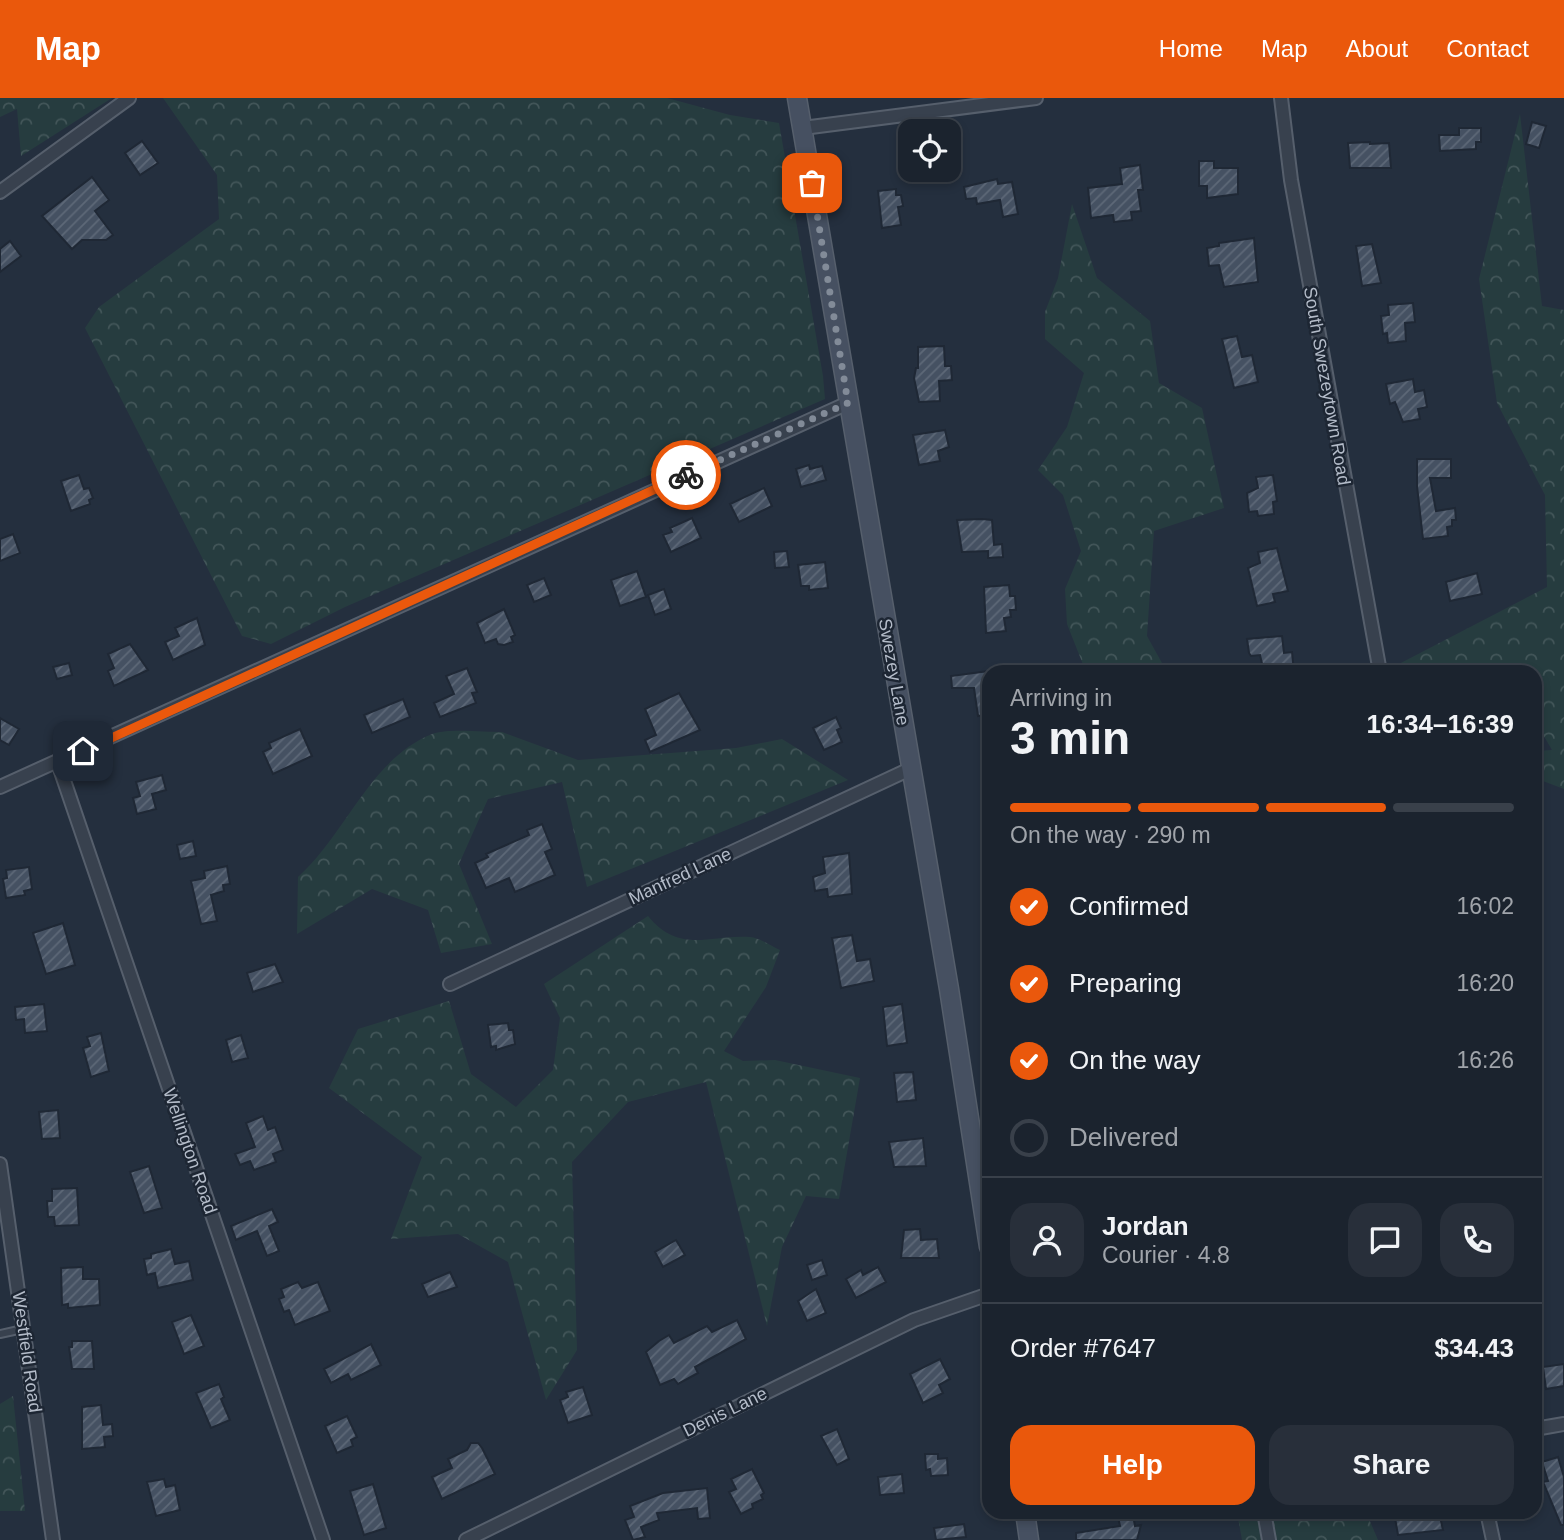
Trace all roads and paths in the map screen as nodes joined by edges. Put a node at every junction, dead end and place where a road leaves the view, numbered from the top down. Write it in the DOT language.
graph roads {
  1 [pos="129,98"];
  2 [pos="797,98"];
  3 [pos="1036,98"];
  4 [pos="1281,98"];
  5 [pos="803,128"];
  6 [pos="0,192"];
  7 [pos="848,403"];
  8 [pos="1379,665"];
  9 [pos="58,763"];
  10 [pos="910,769"];
  11 [pos="0,787"];
  12 [pos="450,984"];
  13 [pos="0,1164"];
  14 [pos="982,1197"];
  15 [pos="982,1297"];
  16 [pos="23,1329"];
  17 [pos="0,1334"];
  18 [pos="1564,1424"];
  19 [pos="1542,1428"];
  20 [pos="1026,1519"];
  21 [pos="1265,1519"];
  22 [pos="1488,1519"];
  23 [pos="53,1540"];
  24 [pos="323,1540"];
  25 [pos="466,1540"];
  26 [pos="1029,1540"];
  27 [pos="1269,1540"];
  28 [pos="1493,1540"];
  1 -- 6 [label="street"];
  2 -- 5 [label="street, Swezey Lane"];
  3 -- 5 [label="street"];
  4 -- 8 [label="street, South Swezeytown Road"];
  5 -- 7 [label="street, Swezey Lane"];
  7 -- 9 [label="street"];
  7 -- 10 [label="street, Swezey Lane"];
  9 -- 11 [label="street"];
  9 -- 24 [label="street, Wellington Road"];
  10 -- 12 [label="street, Manfred Lane"];
  10 -- 14 [label="street, Swezey Lane"];
  13 -- 16 [label="street, Westfield Road"];
  15 -- 25 [label="street, Denis Lane"];
  16 -- 17 [label="lane"];
  16 -- 23 [label="street, Westfield Road"];
  18 -- 19 [label="street"];
  20 -- 26 [label="street"];
  21 -- 27 [label="street"];
  22 -- 28 [label="street"];
}
